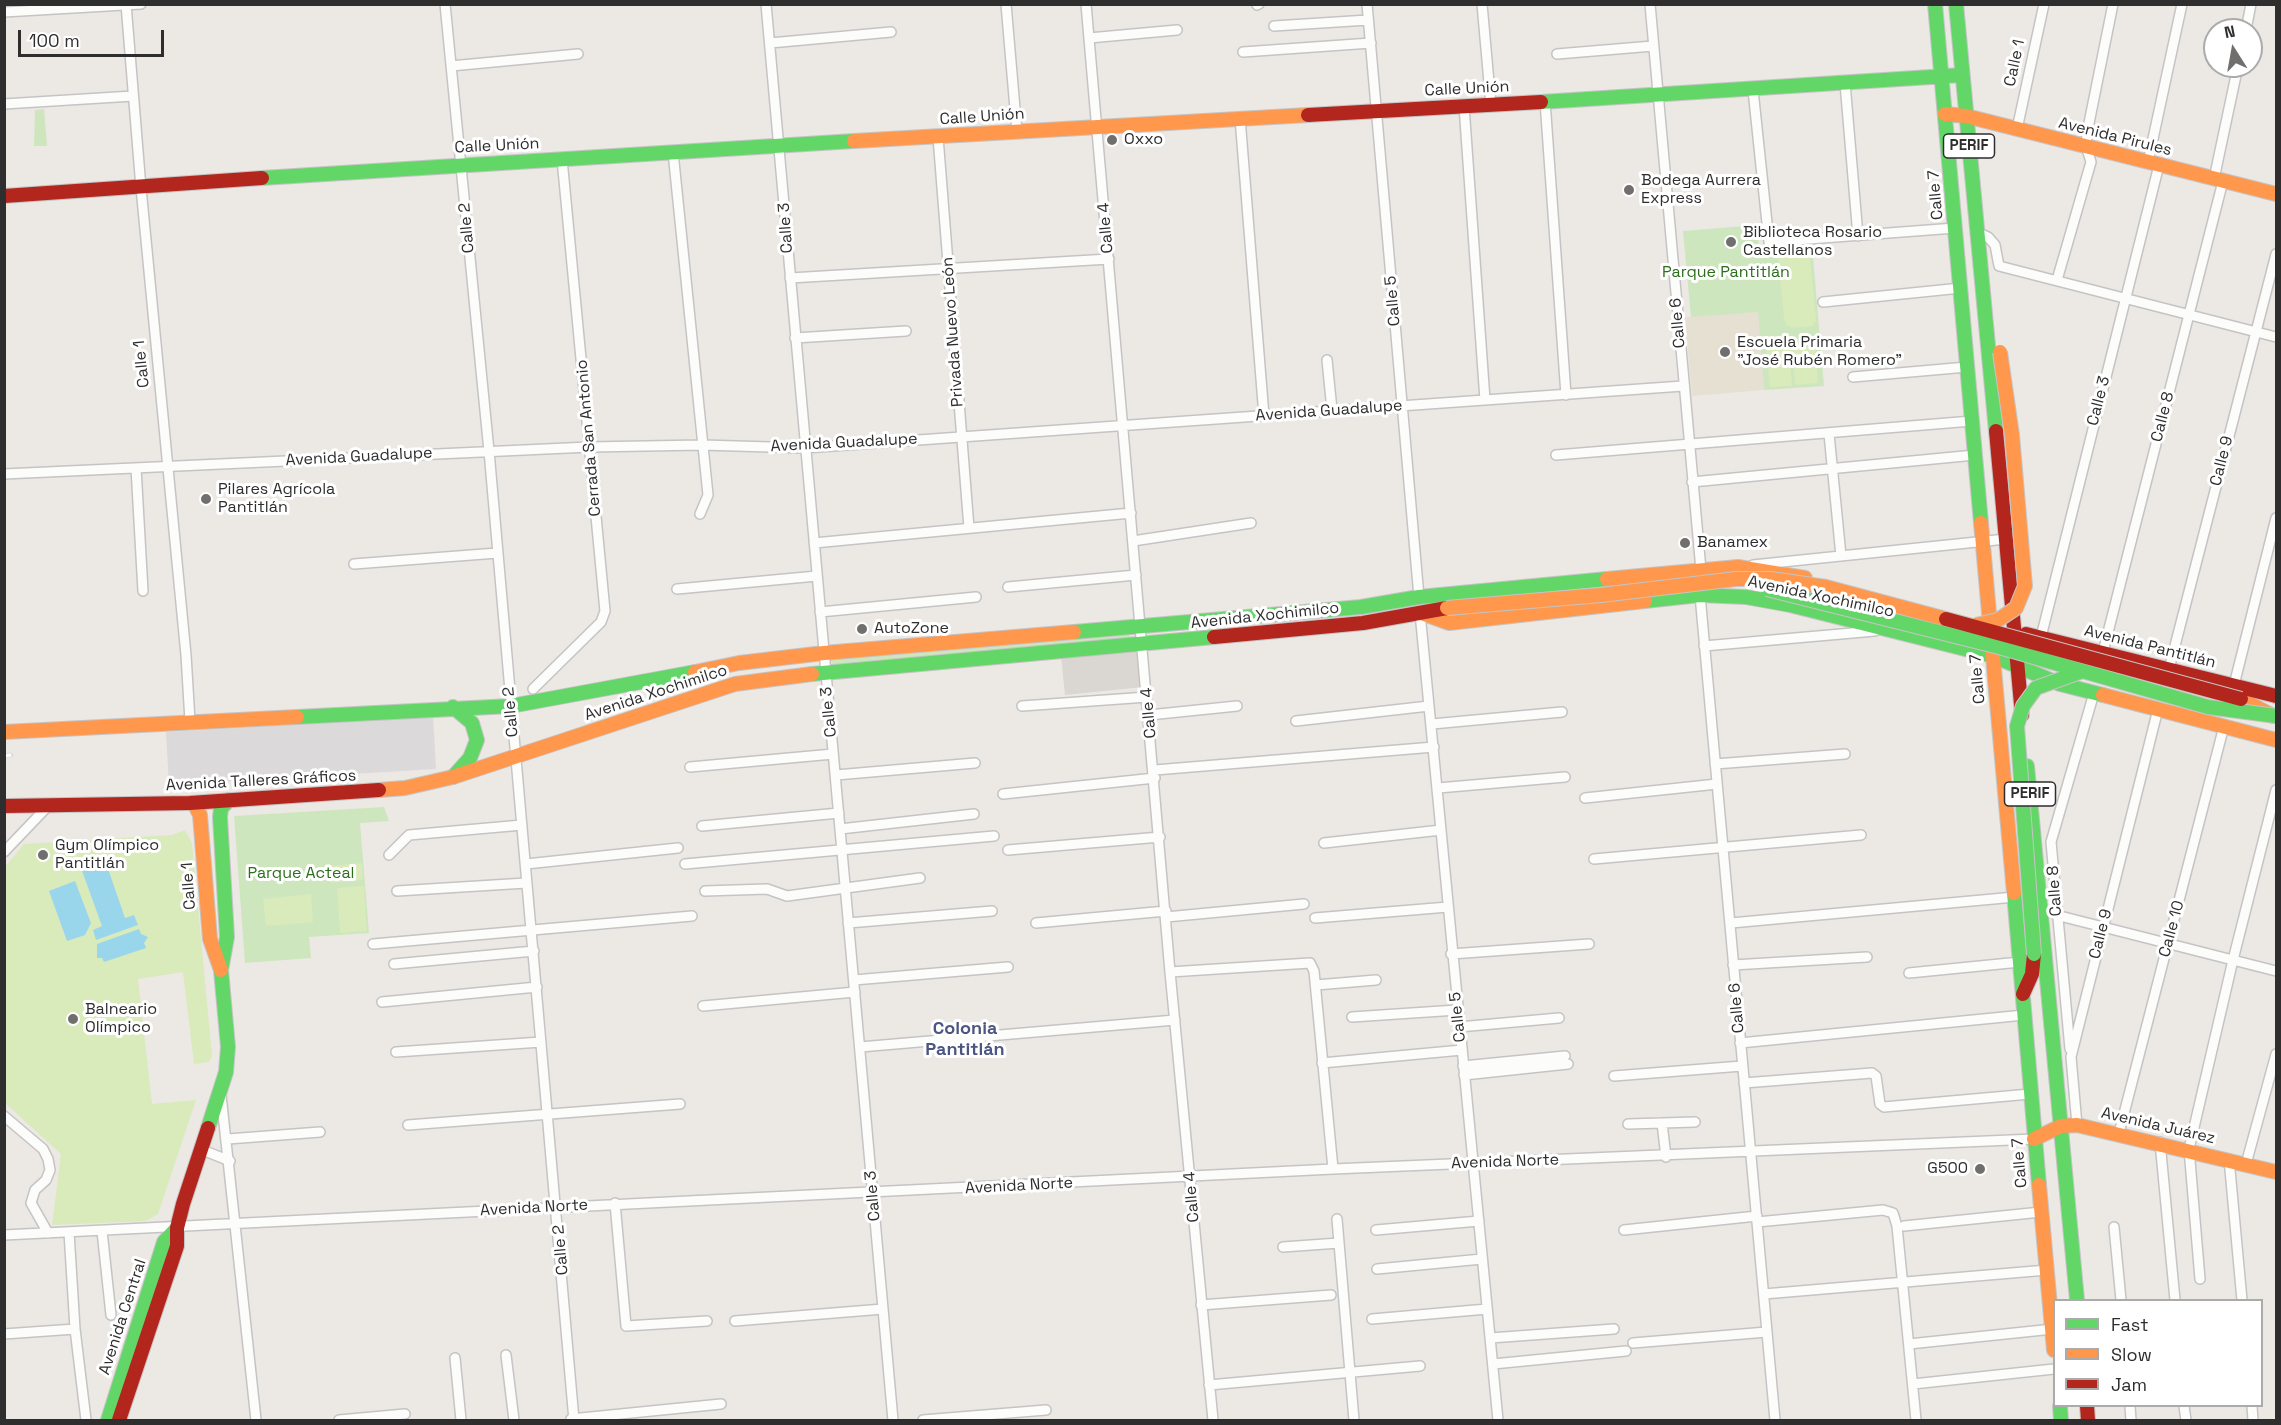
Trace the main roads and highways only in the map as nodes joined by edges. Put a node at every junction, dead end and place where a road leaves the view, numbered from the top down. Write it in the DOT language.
graph roads {
  1 [pos="1935,4"];
  2 [pos="1956,4"];
  3 [pos="1962,75"];
  4 [pos="1942,77"];
  5 [pos="1945,114"];
  6 [pos="1966,116"];
  7 [pos="2277,194"];
  8 [pos="4,196"];
  9 [pos="1983,288"];
  10 [pos="1701,570"];
  11 [pos="2011,595"];
  12 [pos="1420,613"];
  13 [pos="1956,616"];
  14 [pos="1973,625"];
  15 [pos="1990,626"];
  16 [pos="2014,632"];
  17 [pos="2041,638"];
  18 [pos="2058,641"];
  19 [pos="1948,644"];
  20 [pos="1993,656"];
  21 [pos="2018,665"];
  22 [pos="2080,672"];
  23 [pos="2038,674"];
  24 [pos="2020,695"];
  25 [pos="2277,696"];
  26 [pos="1996,697"];
  27 [pos="453,708"];
  28 [pos="2277,717"];
  29 [pos="4,732"];
  30 [pos="2277,740"];
  31 [pos="516,757"];
  32 [pos="453,777"];
  33 [pos="229,800"];
  34 [pos="190,803"];
  35 [pos="4,806"];
  36 [pos="221,970"];
  37 [pos="2022,995"];
  38 [pos="221,1090"];
  39 [pos="2061,1126"];
  40 [pos="2034,1139"];
  41 [pos="2277,1172"];
  42 [pos="177,1228"];
  43 [pos="2077,1299"];
  44 [pos="2053,1329"];
  45 [pos="108,1420"];
  46 [pos="119,1420"];
  1 -- 4 [label="main road, Calle 7 / PERIF"];
  2 -- 3 [label="main road, PERIF"];
  3 -- 4 [label="main road, Calle Unión"];
  3 -- 6 [label="main road, PERIF"];
  4 -- 5 [label="main road, Calle 7 / PERIF"];
  4 -- 8 [label="main road, Calle Unión"];
  5 -- 6 [label="main road, Avenida Pirules"];
  5 -- 15 [label="main road, Calle 7 / PERIF"];
  6 -- 7 [label="main road, Avenida Pirules"];
  6 -- 9 [label="main road, PERIF"];
  9 -- 11 [label="main road, PERIF"];
  9 -- 14 [label="main road, bridge"];
  10 -- 13 [label="main road, Avenida Xochimilco"];
  10 -- 22 [label="main road, bridge"];
  10 -- 27 [label="main road, Avenida Xochimilco"];
  11 -- 16 [label="main road, PERIF"];
  11 -- 17 [label="main road"];
  12 -- 14 [label="main road, bridge"];
  12 -- 19 [label="main road, Avenida Xochimilco"];
  12 -- 31 [label="main road, Avenida Xochimilco"];
  13 -- 15 [label="main road, Avenida Xochimilco"];
  13 -- 19 [label="main road"];
  14 -- 28 [label="main road, bridge"];
  15 -- 16 [label="main road, Avenida Xochimilco"];
  15 -- 20 [label="main road, Calle 7 / PERIF"];
  16 -- 17 [label="main road, Avenida Pantitlán"];
  16 -- 21 [label="main road, PERIF"];
  17 -- 18 [label="main road, Avenida Pantitlán"];
  18 -- 23 [label="main road"];
  18 -- 25 [label="main road, Avenida Pantitlán"];
  19 -- 20 [label="main road, Avenida Xochimilco"];
  20 -- 21 [label="main road, Avenida Xochimilco"];
  20 -- 26 [label="main road, Calle 7 / PERIF"];
  21 -- 23 [label="main road"];
  21 -- 24 [label="main road, PERIF"];
  22 -- 28 [label="main road, bridge"];
  22 -- 37 [label="main road, bridge"];
  23 -- 30 [label="main road"];
  24 -- 26 [label="main road"];
  24 -- 39 [label="main road, PERIF"];
  26 -- 37 [label="main road, Calle 7 / PERIF"];
  27 -- 29 [label="main road"];
  27 -- 32 [label="main road"];
  31 -- 32 [label="main road, Avenida Talleres Gráficos"];
  32 -- 33 [label="main road, Avenida Talleres Gráficos"];
  33 -- 34 [label="main road, Avenida Talleres Gráficos"];
  33 -- 36 [label="main road, Calle 1"];
  34 -- 35 [label="main road, Avenida Talleres Gráficos"];
  34 -- 36 [label="main road, Calle 1"];
  36 -- 38 [label="main road, Calle 1"];
  37 -- 40 [label="main road, Calle 7 / PERIF"];
  38 -- 42 [label="main road, Avenida Central"];
  39 -- 40 [label="main road, Avenida Juárez"];
  39 -- 41 [label="main road, Avenida Juárez"];
  39 -- 43 [label="main road, PERIF"];
  40 -- 44 [label="main road, Calle 7 / PERIF"];
  42 -- 45 [label="main road, Avenida Central"];
  42 -- 46 [label="main road, Avenida Central"];
}
